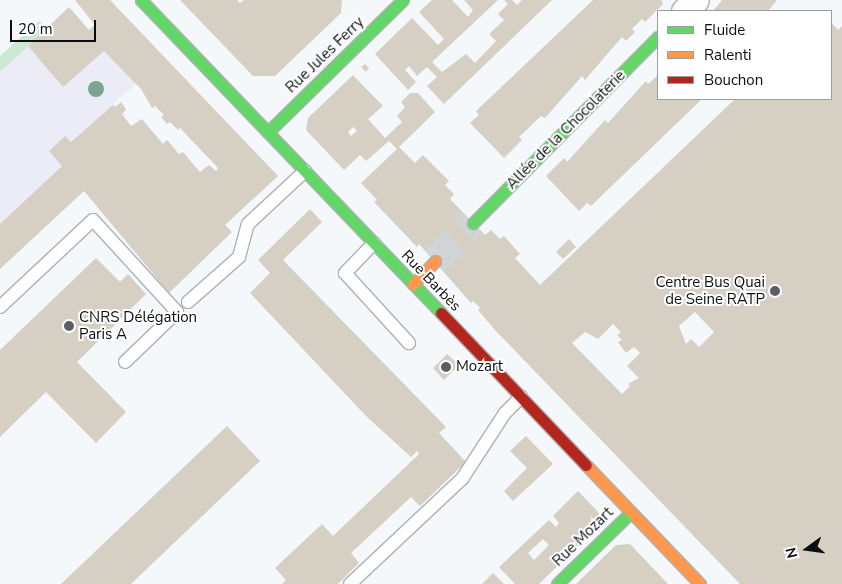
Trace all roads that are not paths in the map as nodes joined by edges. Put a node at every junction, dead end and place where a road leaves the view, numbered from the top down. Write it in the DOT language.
graph roads {
  1 [pos="141,0"];
  2 [pos="403,0"];
  3 [pos="696,0"];
  4 [pos="685,10"];
  5 [pos="657,38"];
  6 [pos="268,132"];
  7 [pos="305,171"];
  8 [pos="473,223"];
  9 [pos="374,243"];
  10 [pos="436,261"];
  11 [pos="413,284"];
  12 [pos="188,302"];
  13 [pos="0,307"];
  14 [pos="409,343"];
  15 [pos="125,362"];
  16 [pos="521,397"];
  17 [pos="631,512"];
  18 [pos="350,584"];
  19 [pos="557,584"];
  20 [pos="700,584"];
  1 -- 6 [label="main road, Rue Barbès"];
  2 -- 6 [label="main road, Rue Jules Ferry"];
  3 -- 4 [label="street"];
  5 -- 8 [label="main road, Allée de la Chocolaterie"];
  6 -- 7 [label="main road, Rue Barbès"];
  7 -- 9 [label="main road, Rue Barbès"];
  7 -- 12 [label="lane"];
  9 -- 11 [label="main road, Rue Barbès"];
  9 -- 14 [label="lane"];
  10 -- 11 [label="main road"];
  11 -- 16 [label="main road, Rue Barbès"];
  13 -- 15 [label="lane"];
  16 -- 17 [label="main road, Rue Barbès"];
  16 -- 18 [label="lane"];
  17 -- 19 [label="main road, Rue Mozart"];
  17 -- 20 [label="main road, Rue Barbès"];
}
